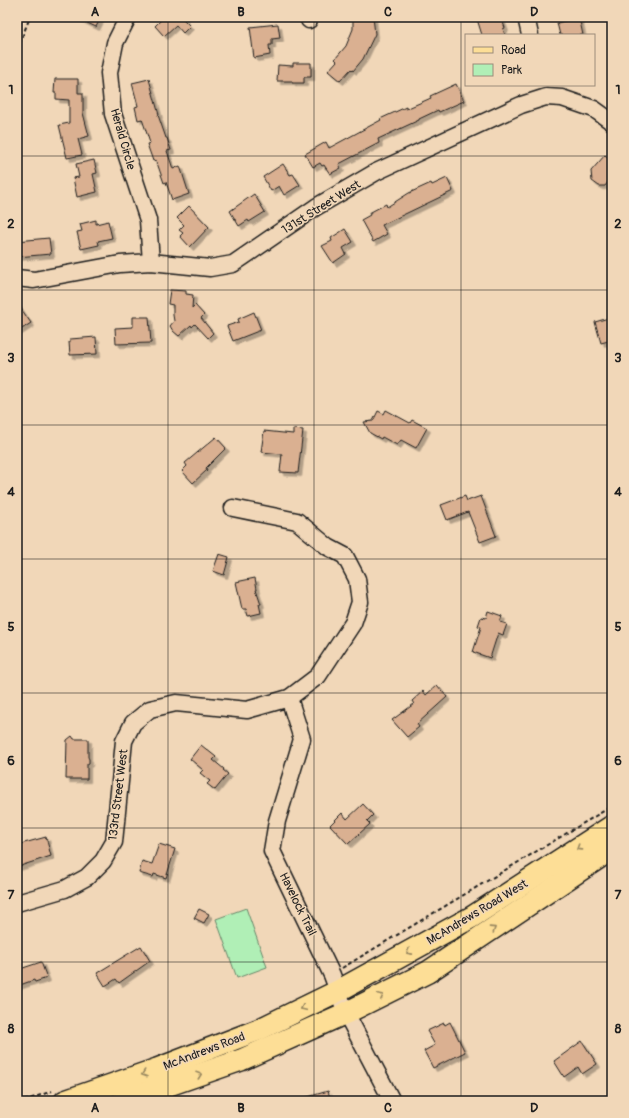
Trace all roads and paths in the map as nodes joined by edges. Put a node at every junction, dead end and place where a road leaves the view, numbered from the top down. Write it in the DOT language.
graph roads {
  1 [pos="30,17"];
  2 [pos="128,17"];
  3 [pos="526,17"];
  4 [pos="530,34"];
  5 [pos="17,50"];
  6 [pos="544,91"];
  7 [pos="612,122"];
  8 [pos="151,262"];
  9 [pos="17,278"];
  10 [pos="233,508"];
  11 [pos="289,698"];
  12 [pos="612,826"];
  13 [pos="612,849"];
  14 [pos="17,903"];
  15 [pos="338,991"];
  16 [pos="346,1013"];
  17 [pos="65,1101"];
  18 [pos="123,1101"];
  19 [pos="392,1101"];
  1 -- 5 [label="path"];
  2 -- 8 [label="street, Herald Circle"];
  3 -- 4 [label="street"];
  6 -- 7 [label="street, 131st Street West"];
  6 -- 8 [label="street, 131st Street West"];
  8 -- 9 [label="street, 131st Street West"];
  10 -- 11 [label="street"];
  11 -- 14 [label="street, 133rd Street West"];
  11 -- 15 [label="street, Havelock Trail"];
  12 -- 15 [label="main road, McAndrews Road West, one-way"];
  16 -- 13 [label="main road, McAndrews Road West, one-way"];
  15 -- 16 [label="street, Havelock Trail"];
  15 -- 17 [label="main road, McAndrews Road, one-way"];
  18 -- 16 [label="main road, McAndrews Road, one-way"];
  16 -- 19 [label="street, Havelock Trail"];
}
